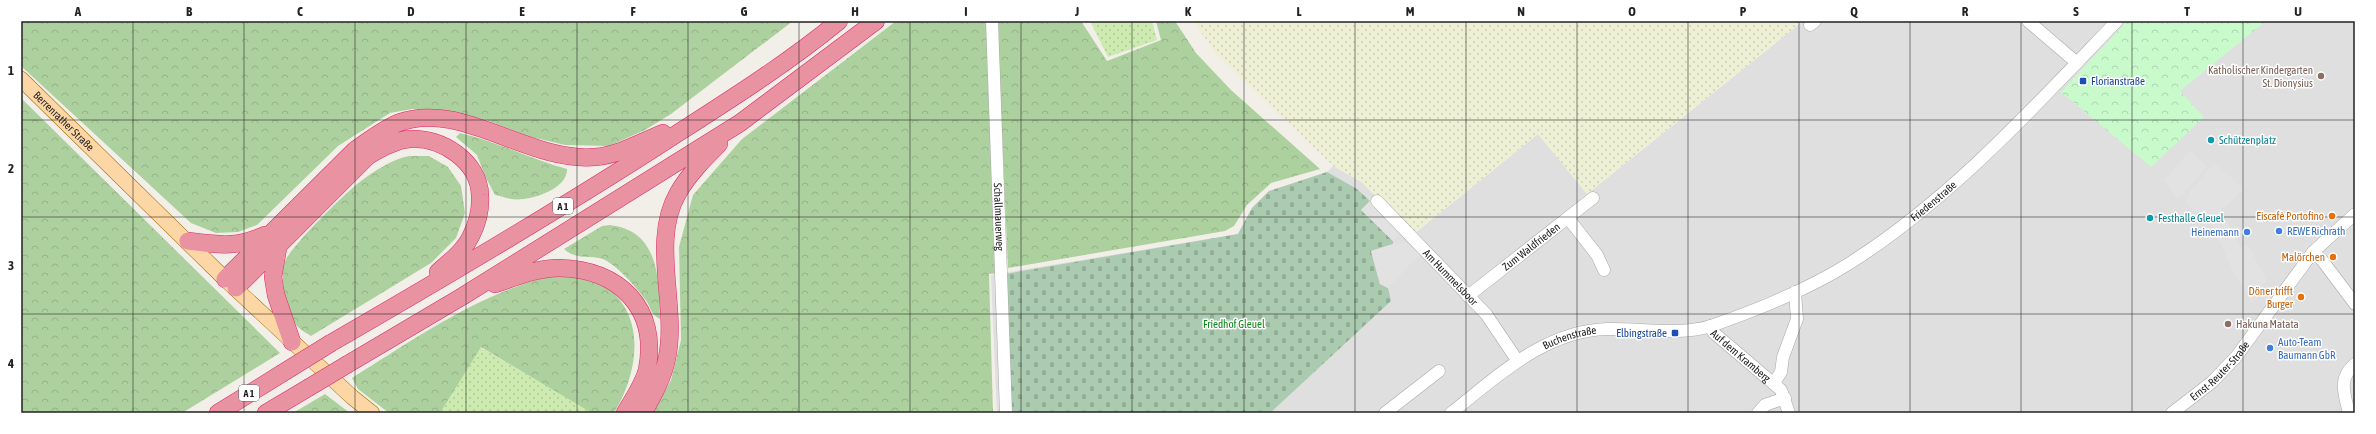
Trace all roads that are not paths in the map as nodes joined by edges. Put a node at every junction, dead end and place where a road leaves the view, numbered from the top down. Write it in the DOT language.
graph roads {
  1 [pos="839,21"];
  2 [pos="876,21"];
  3 [pos="992,21"];
  4 [pos="2028,21"];
  5 [pos="2117,21"];
  6 [pos="2077,63"];
  7 [pos="21,79"];
  8 [pos="713,110"];
  9 [pos="740,122"];
  10 [pos="1593,198"];
  11 [pos="1377,201"];
  12 [pos="2355,214"];
  13 [pos="1568,218"];
  14 [pos="273,232"];
  15 [pos="188,241"];
  16 [pos="278,248"];
  17 [pos="2313,252"];
  18 [pos="1604,270"];
  19 [pos="231,284"];
  20 [pos="1795,292"];
  21 [pos="463,296"];
  22 [pos="1468,296"];
  23 [pos="411,297"];
  24 [pos="2355,304"];
  25 [pos="1710,326"];
  26 [pos="292,342"];
  27 [pos="1517,360"];
  28 [pos="2355,364"];
  29 [pos="1439,371"];
  30 [pos="1774,383"];
  31 [pos="1785,398"];
  32 [pos="218,413"];
  33 [pos="266,413"];
  34 [pos="372,413"];
  35 [pos="625,413"];
  36 [pos="643,413"];
  37 [pos="1006,413"];
  38 [pos="1385,413"];
  39 [pos="1451,413"];
  40 [pos="1758,413"];
  41 [pos="1789,413"];
  42 [pos="2172,413"];
  43 [pos="2349,413"];
  1 -- 8 [label="highway, A 1"];
  2 -- 9 [label="highway, A 1"];
  3 -- 37 [label="street, Schallmauerweg"];
  4 -- 6 [label="street"];
  5 -- 6 [label="street, Friedenstraße"];
  6 -- 20 [label="street, Friedenstraße"];
  7 -- 15 [label="main road, Berrenrather Straße"];
  8 -- 14 [label="highway"];
  8 -- 23 [label="highway, A 1"];
  9 -- 21 [label="highway, A 1"];
  9 -- 36 [label="highway"];
  10 -- 13 [label="street, Zum Waldfrieden"];
  11 -- 22 [label="street, Am Hummelsboor"];
  12 -- 17 [label="street, Ernst-Reuter-Straße"];
  13 -- 18 [label="street"];
  13 -- 22 [label="street, Zum Waldfrieden"];
  14 -- 15 [label="highway"];
  14 -- 19 [label="highway"];
  15 -- 19 [label="main road, Berrenrather Straße"];
  16 -- 19 [label="highway"];
  16 -- 23 [label="highway"];
  16 -- 26 [label="highway"];
  17 -- 24 [label="street"];
  17 -- 42 [label="street, Ernst-Reuter-Straße"];
  19 -- 26 [label="main road, Berrenrather Straße"];
  20 -- 25 [label="street, Friedenstraße"];
  20 -- 30 [label="street, Auf dem Kramberg"];
  21 -- 33 [label="highway, A 1, bridge"];
  21 -- 35 [label="highway"];
  22 -- 27 [label="street, Am Hummelsboor"];
  23 -- 32 [label="highway, A 1, bridge"];
  25 -- 27 [label="street, Buchenstraße"];
  25 -- 30 [label="street, Auf dem Kramberg"];
  26 -- 34 [label="main road, Berrenrather Straße"];
  27 -- 39 [label="street, Buchenstraße"];
  28 -- 43 [label="street"];
  29 -- 38 [label="street"];
  30 -- 31 [label="street, Auf dem Kramberg"];
  31 -- 40 [label="street"];
  31 -- 41 [label="street, Auf dem Kramberg"];
}
